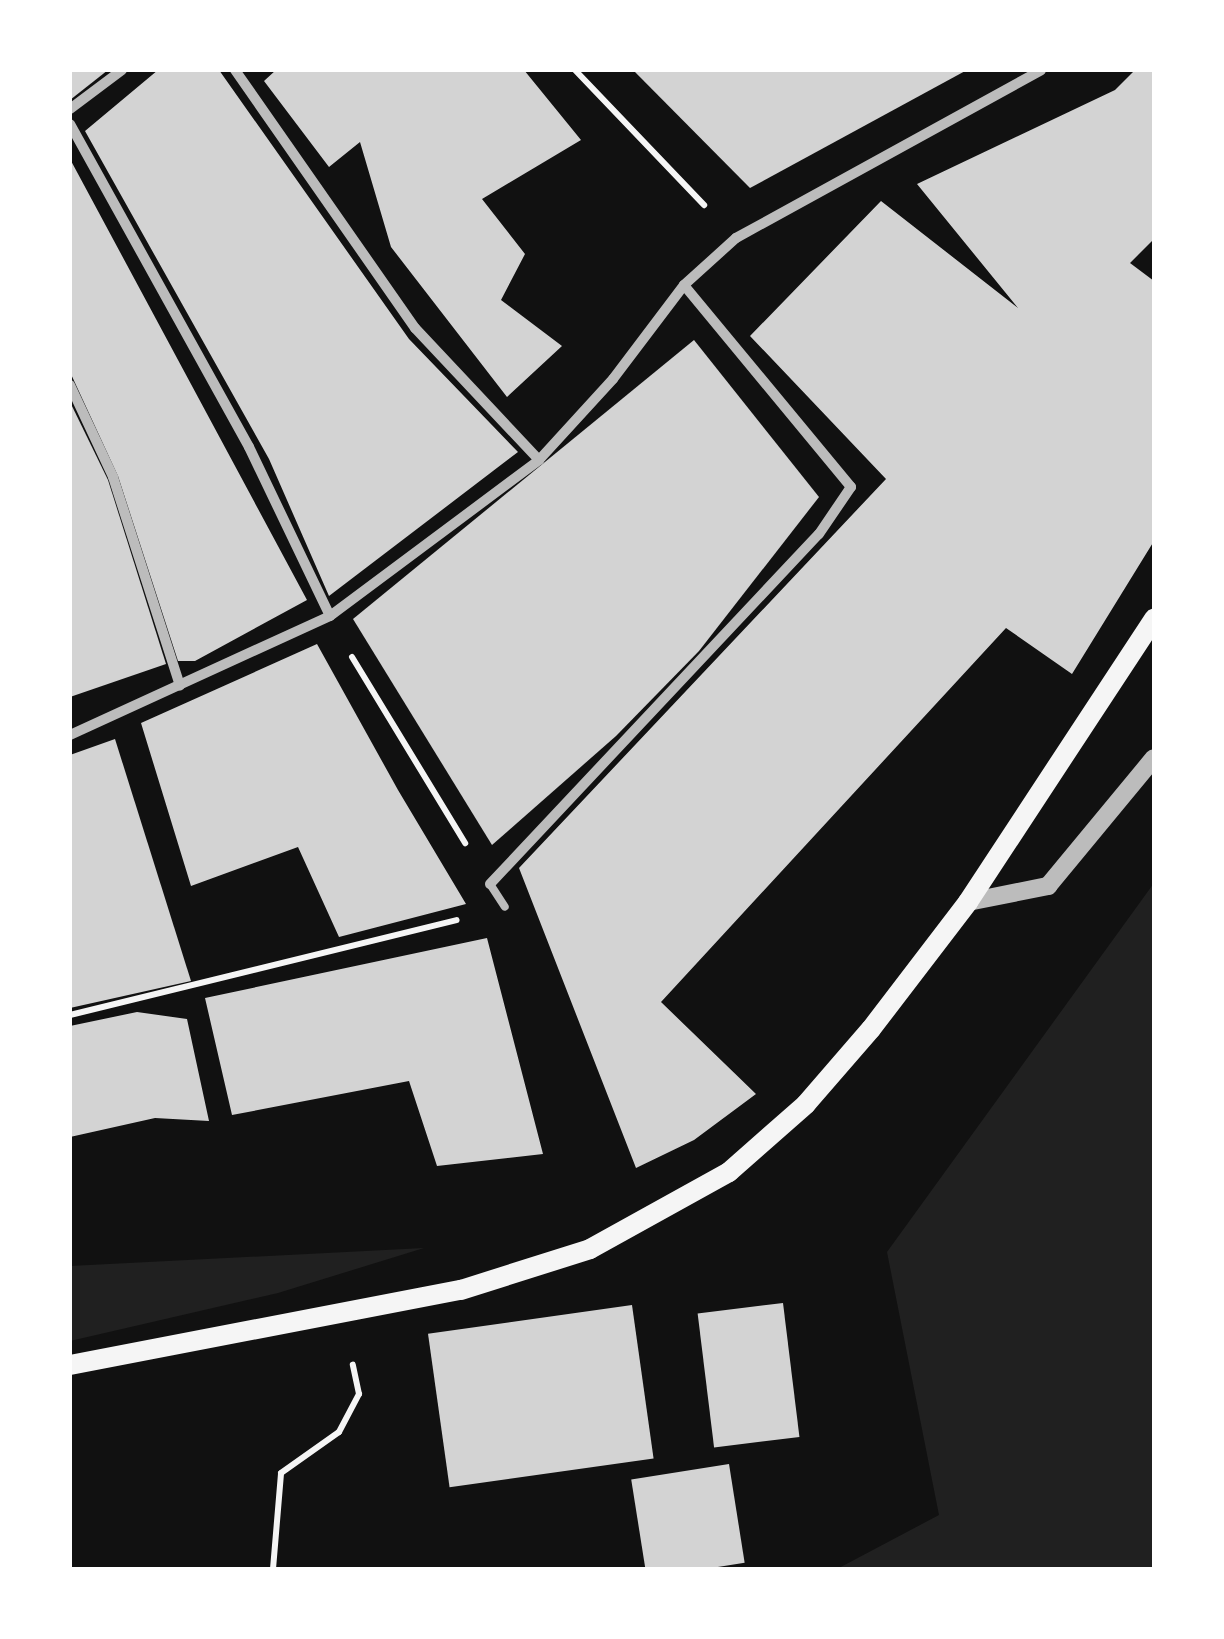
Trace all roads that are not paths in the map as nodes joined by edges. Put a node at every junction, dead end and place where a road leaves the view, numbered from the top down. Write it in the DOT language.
graph roads {
  1 [pos="122,70"];
  2 [pos="235,70"];
  3 [pos="1042,70"];
  4 [pos="70,109"];
  5 [pos="70,124"];
  6 [pos="684,285"];
  7 [pos="70,385"];
  8 [pos="539,460"];
  9 [pos="330,616"];
  10 [pos="1154,619"];
  11 [pos="180,686"];
  12 [pos="70,735"];
  13 [pos="1154,758"];
  14 [pos="490,884"];
  15 [pos="968,902"];
  16 [pos="504,907"];
  17 [pos="70,1365"];
  1 -- 4 [label="street"];
  2 -- 8 [label="street"];
  3 -- 6 [label="street"];
  5 -- 9 [label="street"];
  6 -- 8 [label="street"];
  6 -- 14 [label="street"];
  7 -- 11 [label="street"];
  8 -- 9 [label="street"];
  9 -- 11 [label="street"];
  10 -- 15 [label="main road"];
  11 -- 12 [label="street"];
  13 -- 15 [label="street"];
  14 -- 16 [label="lane"];
  15 -- 17 [label="main road"];
}
